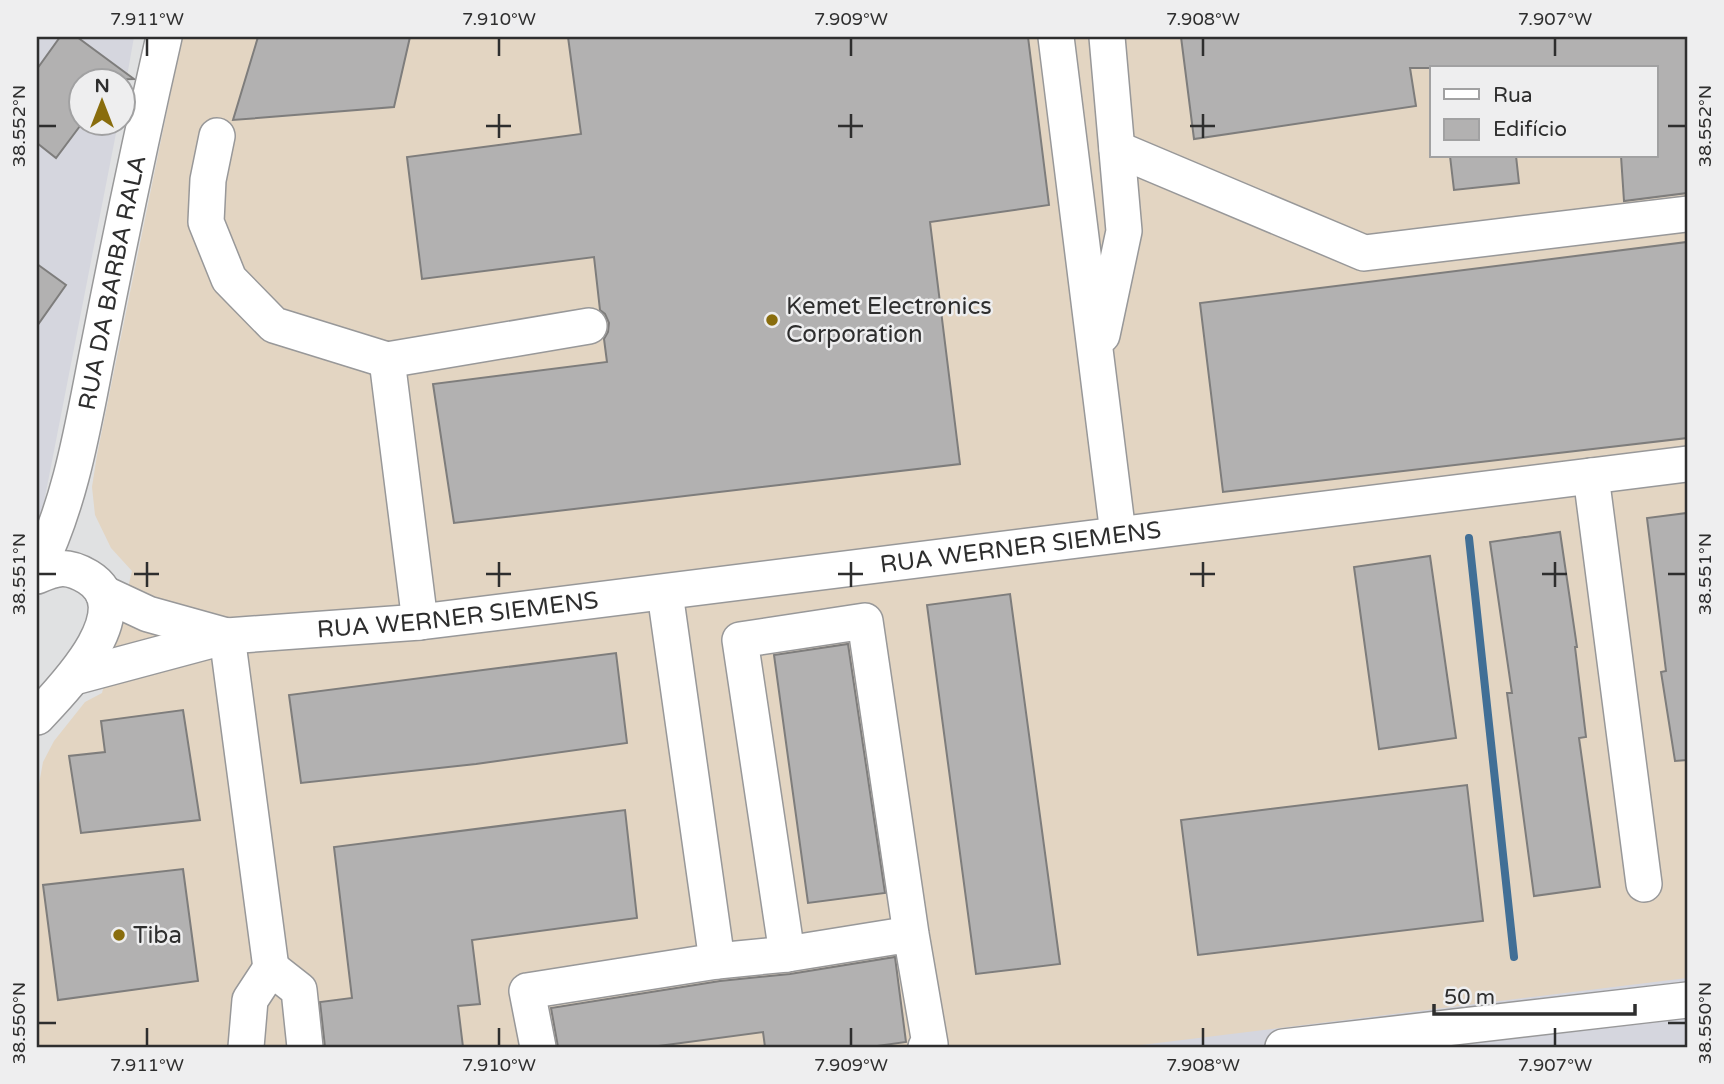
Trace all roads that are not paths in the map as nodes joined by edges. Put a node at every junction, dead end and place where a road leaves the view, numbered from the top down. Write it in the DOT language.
graph roads {
  1 [pos="164,37"];
  2 [pos="1056,37"];
  3 [pos="1107,37"];
  4 [pos="217,136"];
  5 [pos="1117,149"];
  6 [pos="1687,214"];
  7 [pos="589,326"];
  8 [pos="387,360"];
  9 [pos="1096,362"];
  10 [pos="1687,464"];
  11 [pos="1591,476"];
  12 [pos="70,488"];
  13 [pos="1118,534"];
  14 [pos="73,568"];
  15 [pos="37,570"];
  16 [pos="37,576"];
  17 [pos="103,593"];
  18 [pos="665,593"];
  19 [pos="420,622"];
  20 [pos="227,636"];
  21 [pos="74,677"];
  22 [pos="37,717"];
  23 [pos="1644,884"];
  24 [pos="911,933"];
  25 [pos="787,954"];
  26 [pos="717,961"];
  27 [pos="271,968"];
  28 [pos="1687,1000"];
  29 [pos="246,1047"];
  30 [pos="305,1047"];
  31 [pos="538,1047"];
  32 [pos="926,1047"];
  33 [pos="1283,1047"];
  1 -- 12 [label="street, RUA DA BARBA RALA"];
  2 -- 9 [label="street"];
  3 -- 5 [label="street"];
  4 -- 8 [label="street"];
  5 -- 6 [label="street"];
  5 -- 9 [label="street"];
  7 -- 8 [label="street"];
  8 -- 19 [label="street"];
  9 -- 13 [label="street"];
  10 -- 11 [label="street, RUA WERNER SIEMENS"];
  11 -- 13 [label="street, RUA WERNER SIEMENS"];
  11 -- 23 [label="street"];
  12 -- 14 [label="street, RUA DA BARBA RALA"];
  12 -- 15 [label="street, RUA DA BARBA RALA"];
  13 -- 18 [label="street, RUA WERNER SIEMENS"];
  14 -- 16 [label="street"];
  14 -- 17 [label="street, RUA WERNER SIEMENS"];
  17 -- 20 [label="street, RUA WERNER SIEMENS"];
  17 -- 21 [label="street"];
  18 -- 19 [label="street, RUA WERNER SIEMENS"];
  18 -- 26 [label="street"];
  19 -- 20 [label="street, RUA WERNER SIEMENS"];
  20 -- 21 [label="street, RUA WERNER SIEMENS"];
  20 -- 27 [label="street"];
  21 -- 22 [label="street"];
  24 -- 25 [label="street"];
  24 -- 25 [label="street"];
  24 -- 32 [label="street"];
  25 -- 26 [label="street"];
  26 -- 31 [label="street"];
  27 -- 29 [label="street"];
  27 -- 30 [label="street"];
  28 -- 33 [label="street"];
}
